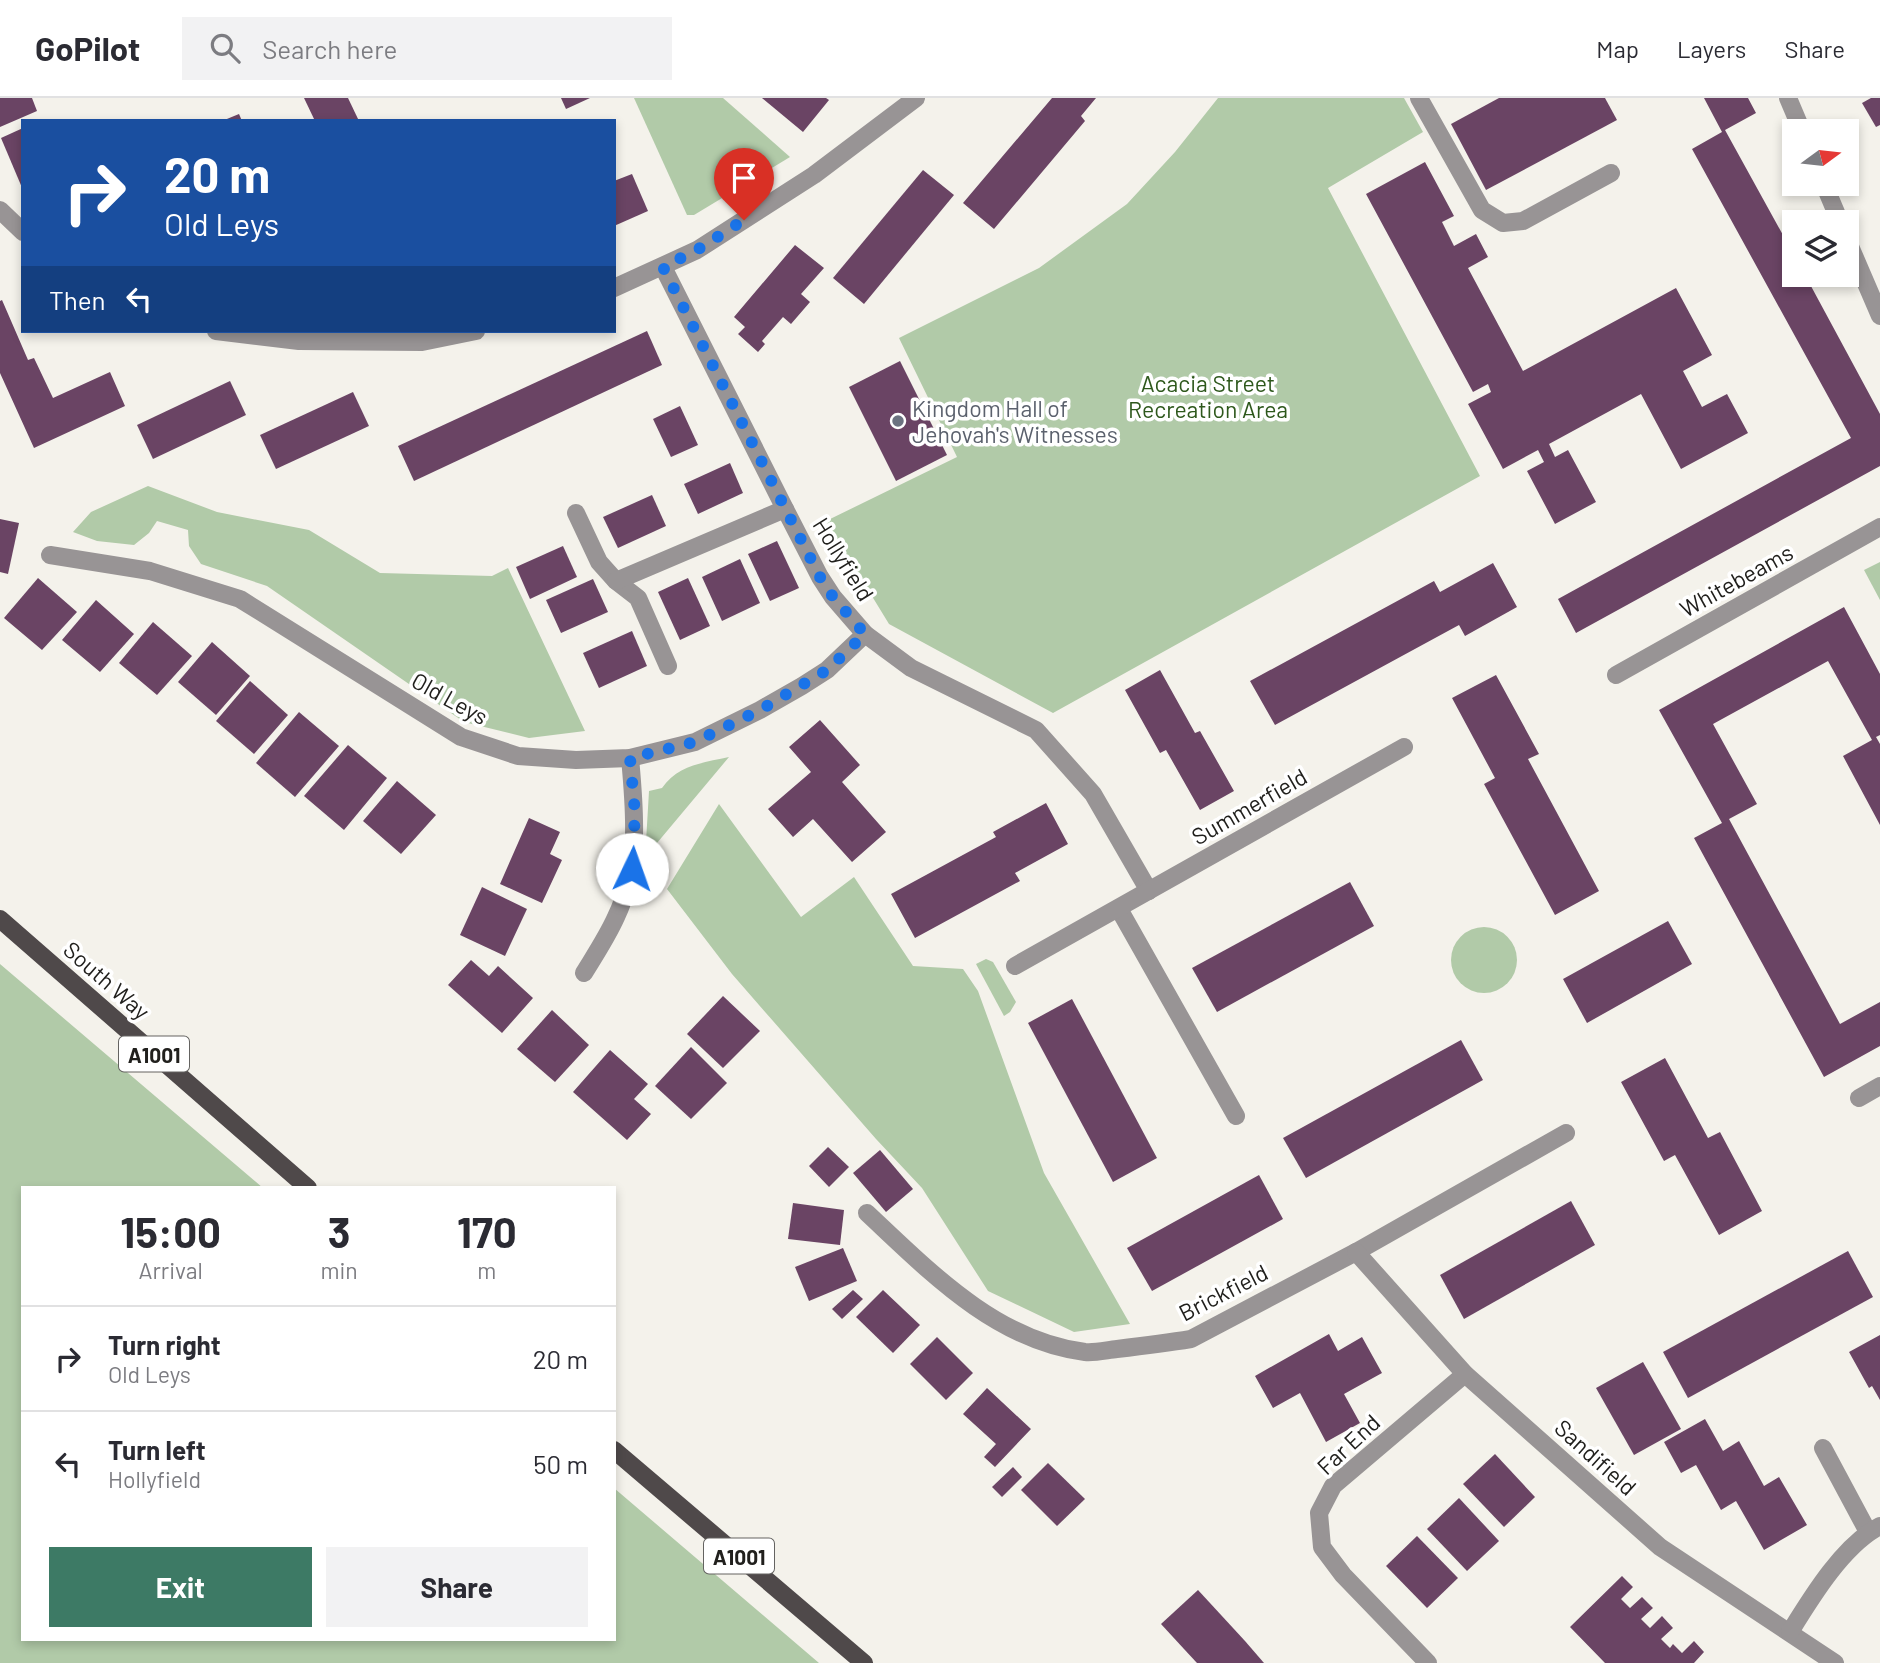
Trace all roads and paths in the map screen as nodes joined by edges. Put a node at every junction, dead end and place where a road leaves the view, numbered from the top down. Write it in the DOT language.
graph roads {
  1 [pos="916,98"];
  2 [pos="1419,98"];
  3 [pos="1788,98"];
  4 [pos="1797,119"];
  5 [pos="1611,173"];
  6 [pos="0,210"];
  7 [pos="21,230"];
  8 [pos="663,267"];
  9 [pos="1859,267"];
  10 [pos="616,287"];
  11 [pos="1880,316"];
  12 [pos="233,333"];
  13 [pos="466,333"];
  14 [pos="785,509"];
  15 [pos="576,513"];
  16 [pos="1880,527"];
  17 [pos="50,555"];
  18 [pos="616,581"];
  19 [pos="865,634"];
  20 [pos="668,666"];
  21 [pos="1616,675"];
  22 [pos="1404,747"];
  23 [pos="630,758"];
  24 [pos="1149,891"];
  25 [pos="1119,909"];
  26 [pos="0,919"];
  27 [pos="1015,966"];
  28 [pos="584,974"];
  29 [pos="1880,1086"];
  30 [pos="1859,1098"];
  31 [pos="1236,1116"];
  32 [pos="1566,1133"];
  33 [pos="306,1186"];
  34 [pos="867,1213"];
  35 [pos="1356,1252"];
  36 [pos="1465,1374"];
  37 [pos="1823,1448"];
  38 [pos="616,1452"];
  39 [pos="1874,1530"];
  40 [pos="1790,1632"];
  41 [pos="864,1663"];
  42 [pos="1428,1663"];
  43 [pos="1835,1663"];
  1 -- 8 [label="street"];
  2 -- 5 [label="street"];
  3 -- 4 [label="street"];
  6 -- 7 [label="street"];
  8 -- 10 [label="street"];
  8 -- 14 [label="street, Hollyfield"];
  9 -- 11 [label="street"];
  12 -- 13 [label="street"];
  14 -- 18 [label="street"];
  14 -- 19 [label="street, Hollyfield"];
  15 -- 18 [label="street"];
  16 -- 21 [label="street, Whitebeams"];
  17 -- 23 [label="street, Old Leys"];
  18 -- 20 [label="street"];
  19 -- 23 [label="street, Old Leys"];
  19 -- 24 [label="street, Hollyfield"];
  22 -- 24 [label="street, Summerfield"];
  23 -- 28 [label="street"];
  24 -- 25 [label="street, Summerfield"];
  25 -- 27 [label="street, Summerfield"];
  25 -- 31 [label="street"];
  26 -- 33 [label="main road, South Way / A1001"];
  29 -- 30 [label="street"];
  32 -- 35 [label="street, Brickfield"];
  34 -- 35 [label="street, Brickfield"];
  35 -- 36 [label="street, Sandifield"];
  36 -- 40 [label="street, Sandifield"];
  36 -- 42 [label="street, Far End"];
  37 -- 39 [label="street"];
  38 -- 41 [label="main road, A1001"];
  39 -- 40 [label="street"];
  40 -- 43 [label="street, Sandifield"];
}
